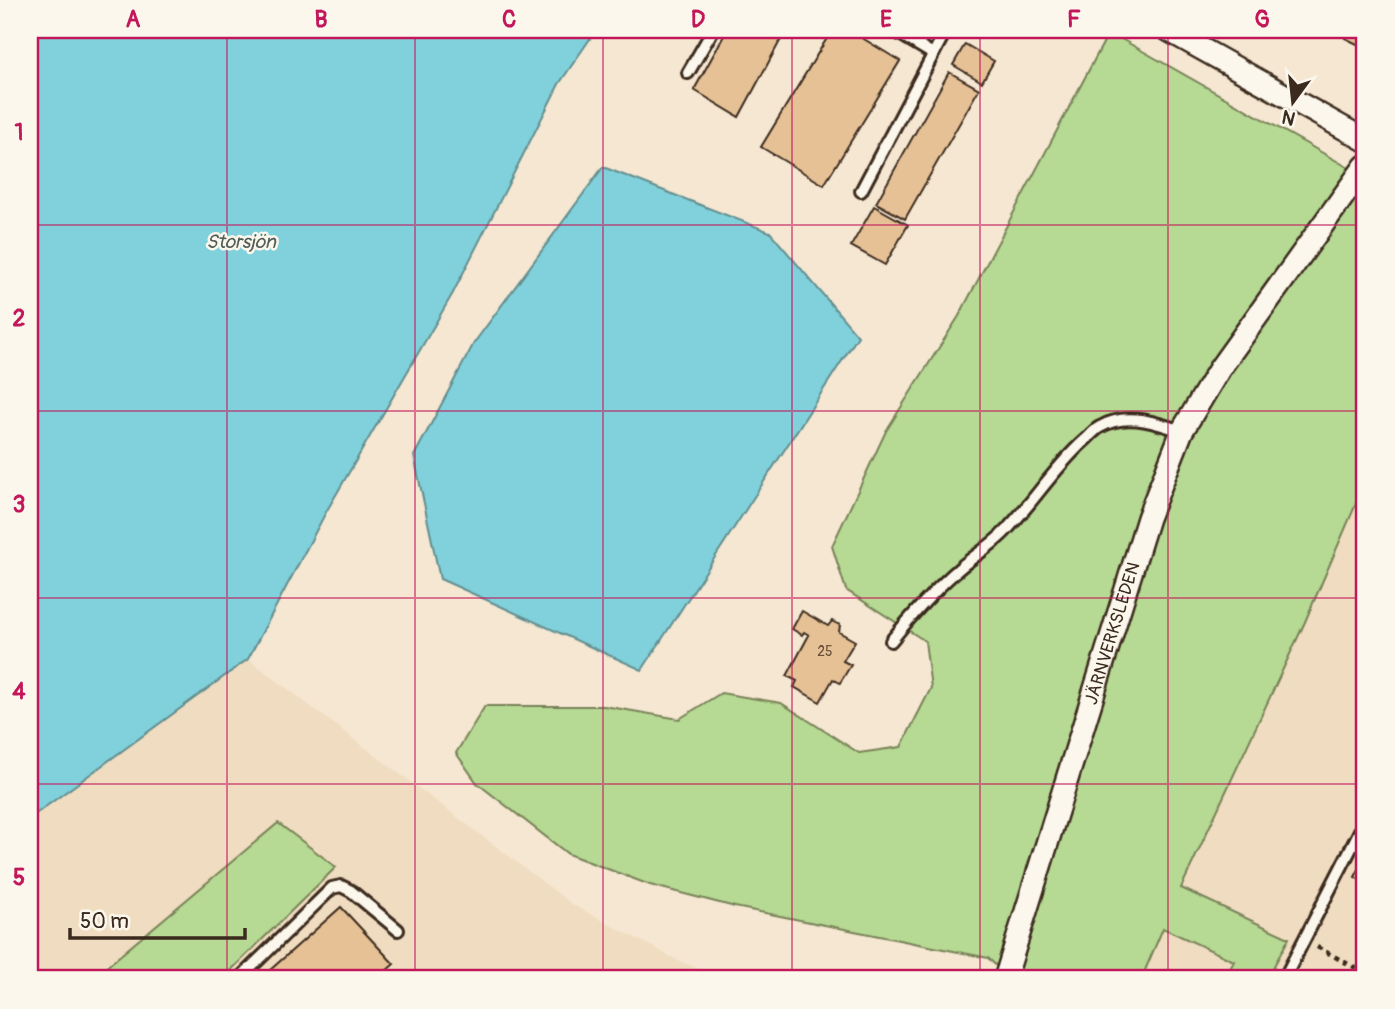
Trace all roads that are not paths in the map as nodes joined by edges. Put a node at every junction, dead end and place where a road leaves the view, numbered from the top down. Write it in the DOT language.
graph roads {
  1 [pos="713,30"];
  2 [pos="892,30"];
  3 [pos="946,30"];
  4 [pos="1168,30"];
  5 [pos="933,54"];
  6 [pos="688,73"];
  7 [pos="1365,140"];
  8 [pos="1365,166"];
  9 [pos="861,191"];
  10 [pos="1182,431"];
  11 [pos="891,641"];
  12 [pos="1365,821"];
  13 [pos="398,930"];
  14 [pos="239,979"];
  15 [pos="1005,979"];
  16 [pos="1284,979"];
  1 -- 6 [label="lane"];
  2 -- 5 [label="lane"];
  3 -- 5 [label="lane"];
  4 -- 7 [label="street"];
  5 -- 9 [label="lane"];
  8 -- 10 [label="street, JÄRNVERKSLEDEN"];
  10 -- 11 [label="lane"];
  10 -- 15 [label="street, JÄRNVERKSLEDEN"];
  12 -- 16 [label="lane"];
  13 -- 14 [label="lane"];
}
